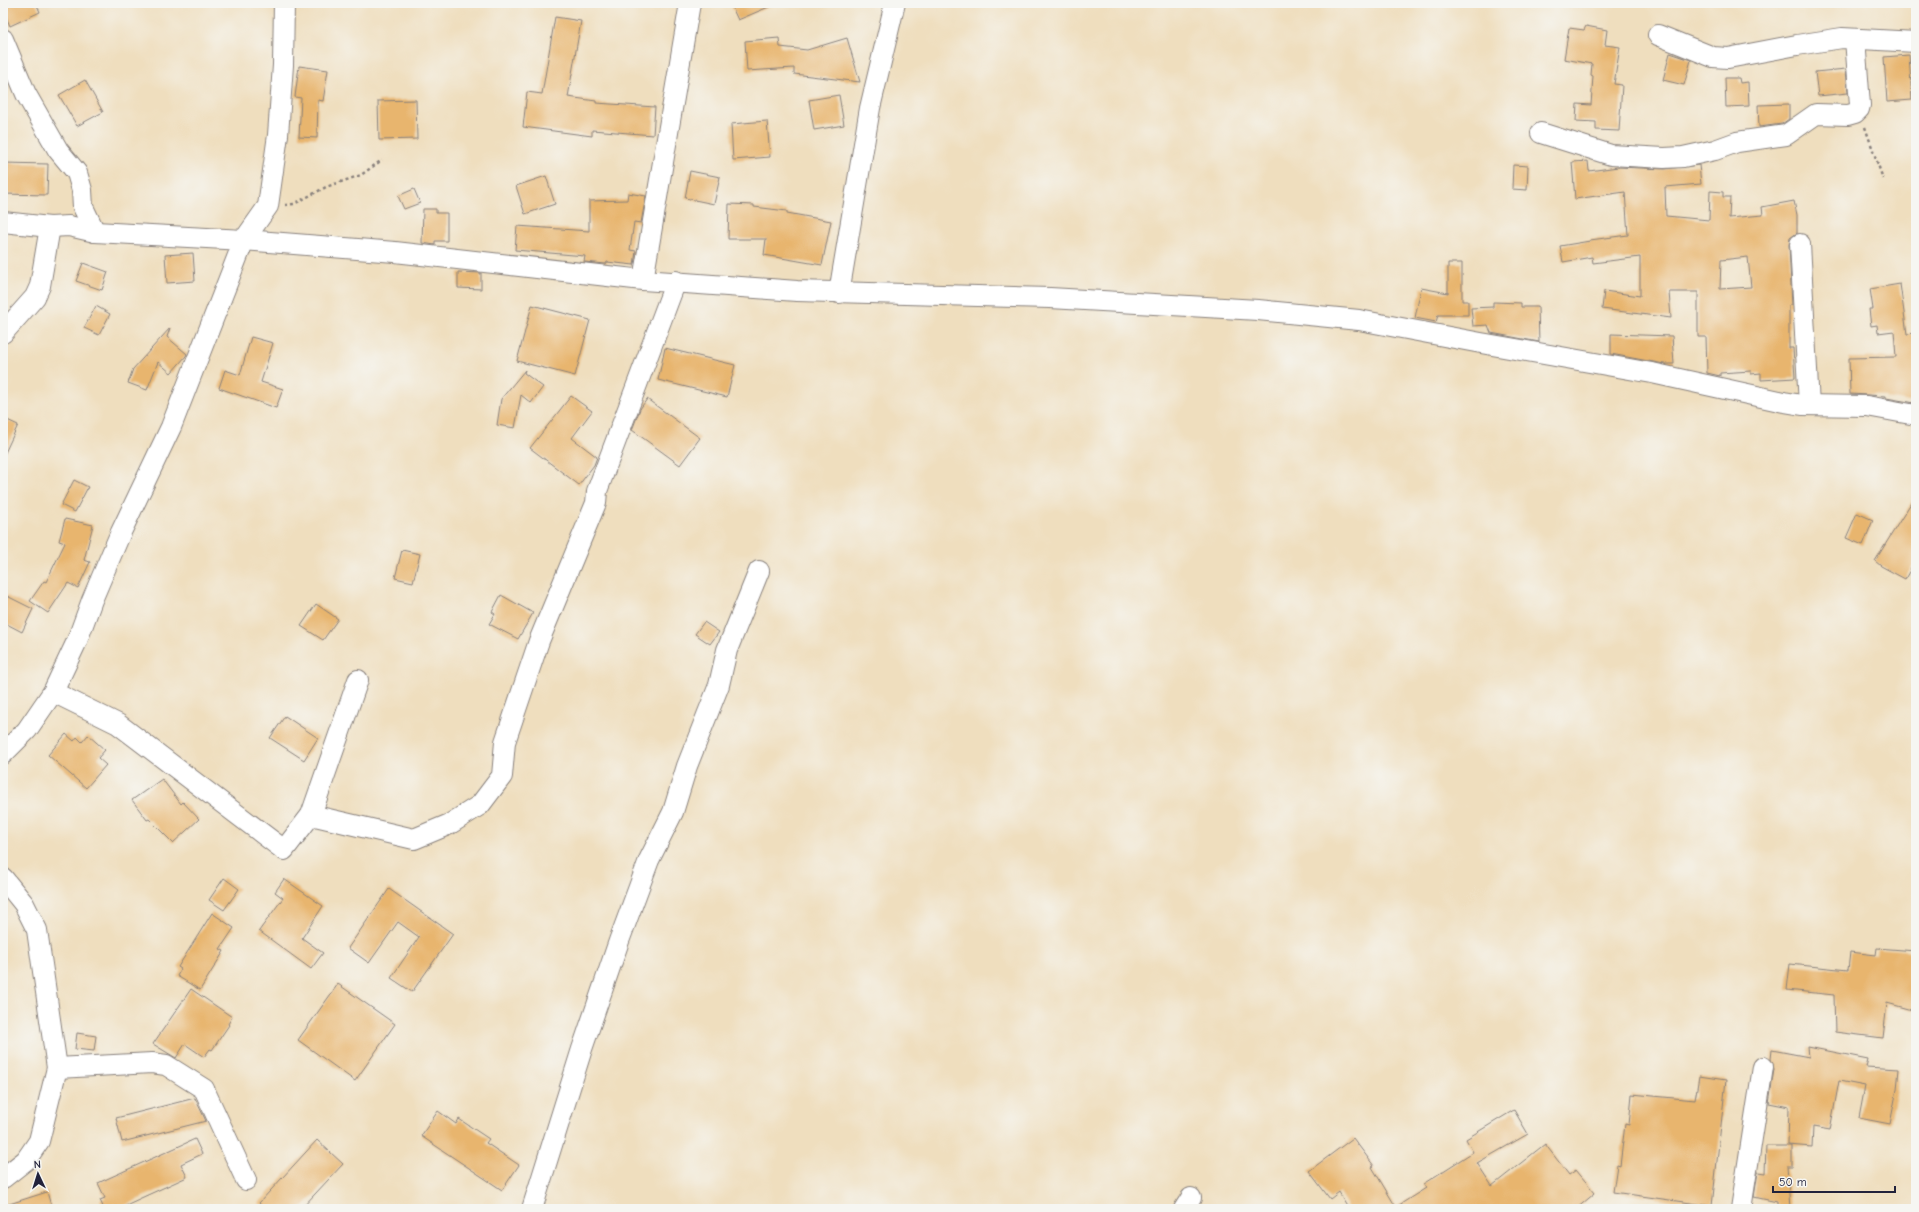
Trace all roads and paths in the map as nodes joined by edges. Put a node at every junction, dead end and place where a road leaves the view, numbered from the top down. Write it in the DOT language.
graph roads {
  1 [pos="284,3"];
  2 [pos="690,3"];
  3 [pos="895,3"];
  4 [pos="1658,35"];
  5 [pos="1855,38"];
  6 [pos="3,40"];
  7 [pos="1916,42"];
  8 [pos="1859,110"];
  9 [pos="1541,133"];
  10 [pos="382,160"];
  11 [pos="1883,179"];
  12 [pos="268,206"];
  13 [pos="3,222"];
  14 [pos="50,227"];
  15 [pos="95,232"];
  16 [pos="244,240"];
  17 [pos="1800,244"];
  18 [pos="643,280"];
  19 [pos="676,281"];
  20 [pos="838,292"];
  21 [pos="3,333"];
  22 [pos="1809,405"];
  23 [pos="1916,415"];
  24 [pos="759,571"];
  25 [pos="358,680"];
  26 [pos="53,692"];
  27 [pos="3,754"];
  28 [pos="311,815"];
  29 [pos="3,878"];
  30 [pos="1763,1067"];
  31 [pos="57,1068"];
  32 [pos="3,1178"];
  33 [pos="246,1180"];
  34 [pos="532,1209"];
  35 [pos="1741,1209"];
  1 -- 12 [label="street"];
  2 -- 18 [label="street"];
  3 -- 20 [label="street"];
  4 -- 5 [label="street"];
  5 -- 7 [label="street"];
  5 -- 8 [label="street"];
  6 -- 15 [label="street"];
  8 -- 9 [label="street"];
  8 -- 11 [label="path"];
  10 -- 12 [label="path"];
  12 -- 16 [label="street"];
  13 -- 14 [label="street"];
  14 -- 15 [label="street"];
  14 -- 21 [label="street"];
  15 -- 16 [label="street"];
  16 -- 18 [label="street"];
  16 -- 26 [label="street"];
  17 -- 22 [label="street"];
  18 -- 19 [label="street"];
  19 -- 20 [label="street"];
  19 -- 28 [label="street"];
  20 -- 22 [label="street"];
  22 -- 23 [label="street"];
  24 -- 34 [label="street"];
  25 -- 28 [label="street"];
  26 -- 27 [label="street"];
  26 -- 28 [label="street"];
  29 -- 31 [label="street"];
  30 -- 35 [label="street"];
  31 -- 32 [label="street"];
  31 -- 33 [label="street"];
}
